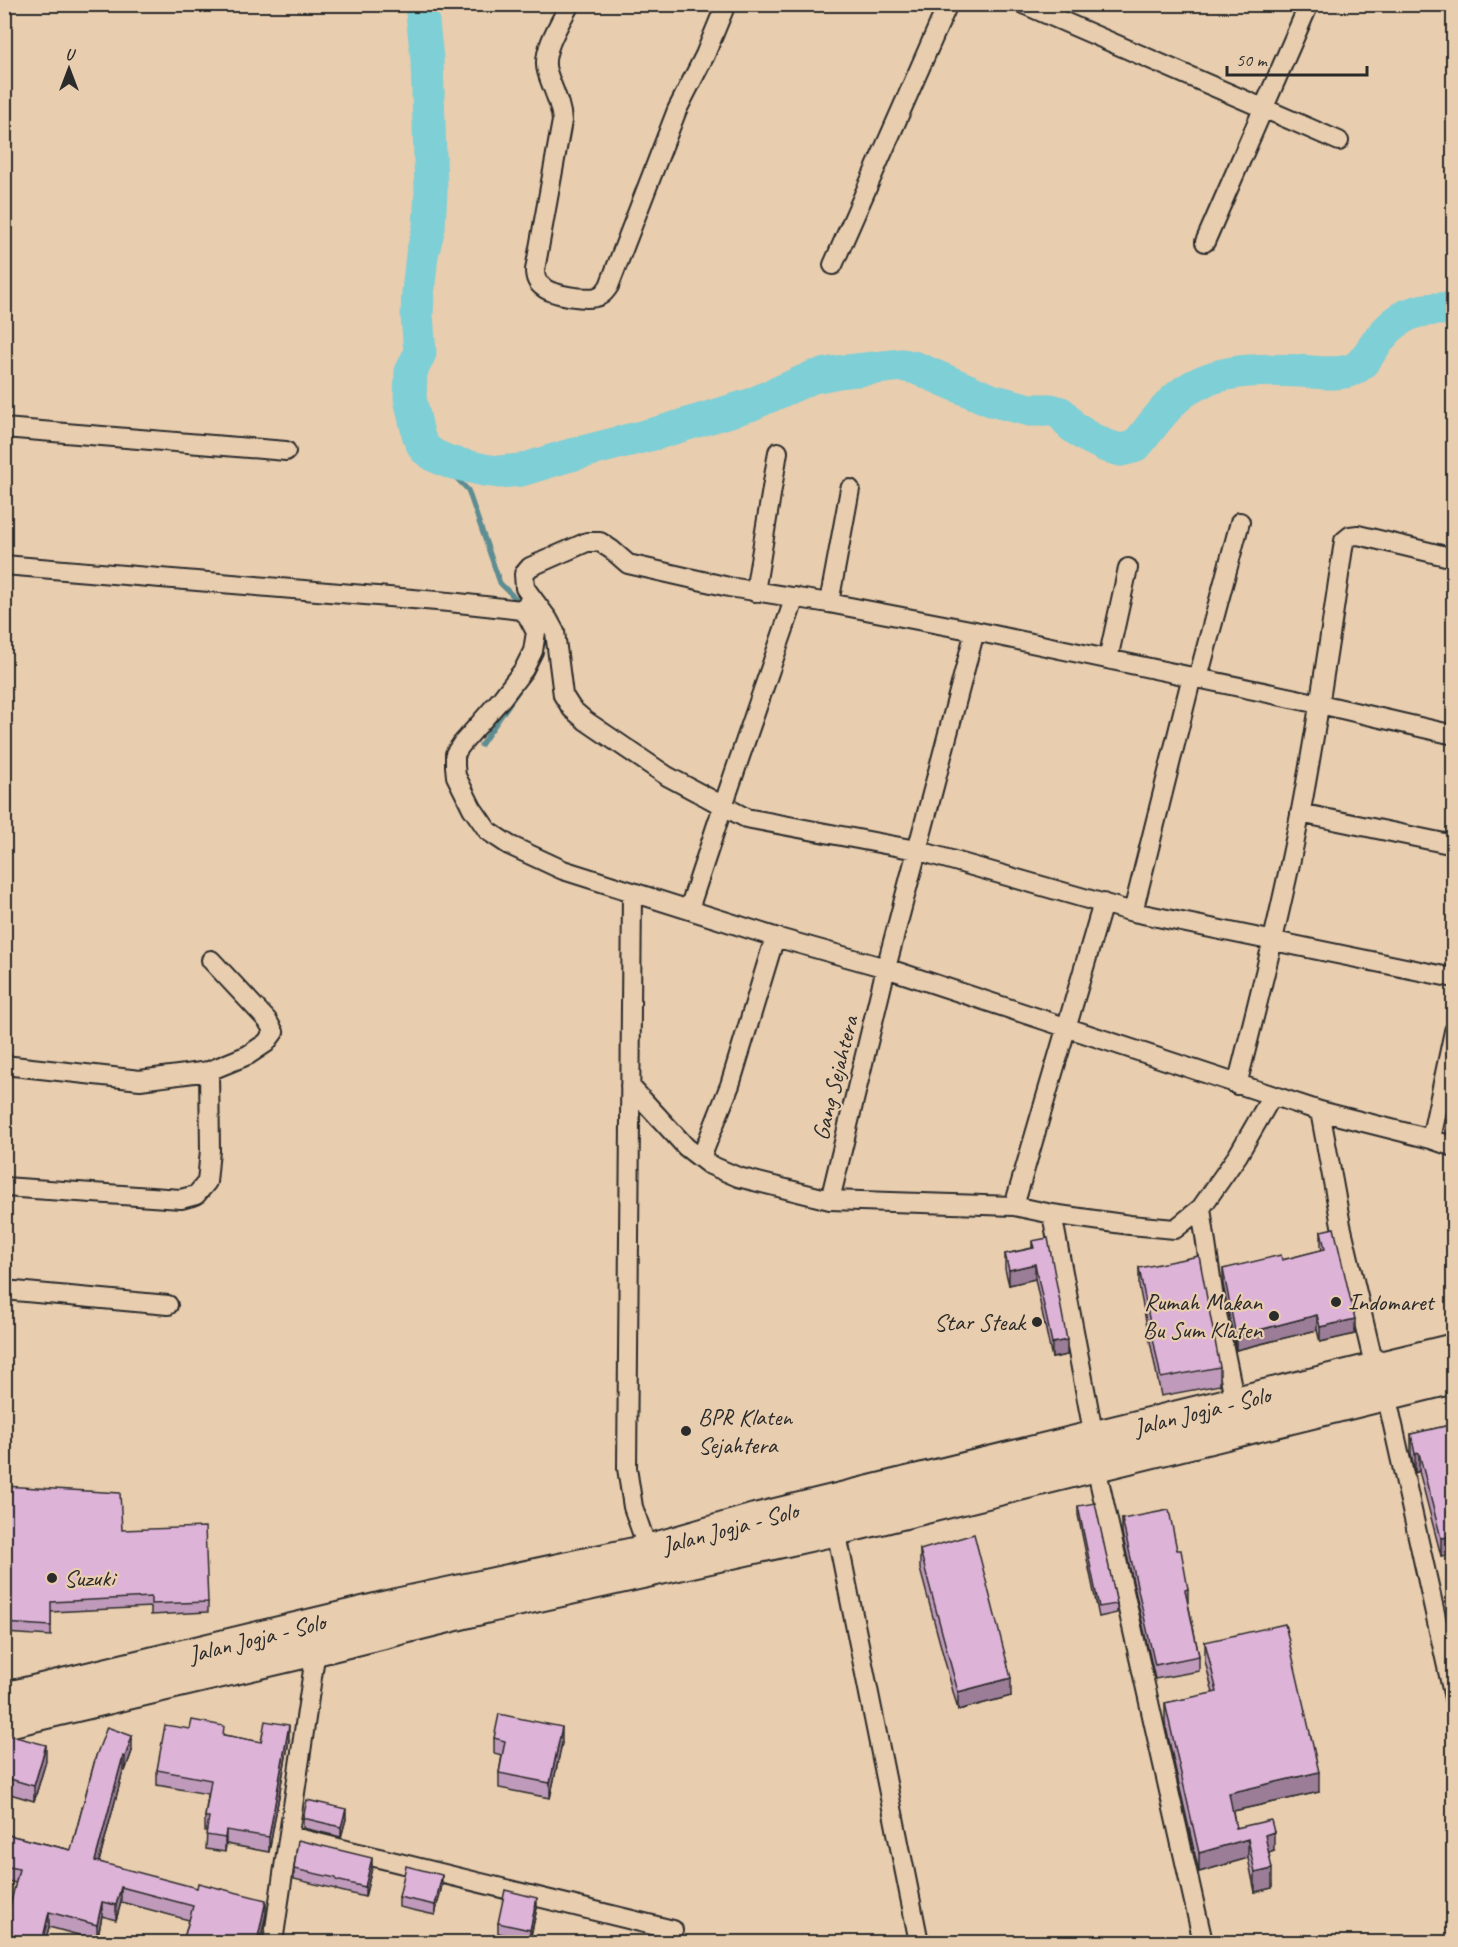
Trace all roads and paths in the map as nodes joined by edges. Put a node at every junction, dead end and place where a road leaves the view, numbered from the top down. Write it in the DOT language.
graph roads {
  1 [pos="570,4"];
  2 [pos="726,4"];
  3 [pos="948,4"];
  4 [pos="1023,4"];
  5 [pos="1309,4"];
  6 [pos="1262,108"];
  7 [pos="1339,141"];
  8 [pos="1205,242"];
  9 [pos="833,265"];
  10 [pos="4,428"];
  11 [pos="286,451"];
  12 [pos="778,452"];
  13 [pos="850,489"];
  14 [pos="1240,522"];
  15 [pos="1454,558"];
  16 [pos="4,565"];
  17 [pos="1128,568"];
  18 [pos="755,592"];
  19 [pos="795,597"];
  20 [pos="829,603"];
  21 [pos="526,605"];
  22 [pos="975,631"];
  23 [pos="1108,659"];
  24 [pos="1195,677"];
  25 [pos="1320,704"];
  26 [pos="1454,735"];
  27 [pos="723,806"];
  28 [pos="1300,813"];
  29 [pos="1454,844"];
  30 [pos="916,850"];
  31 [pos="632,892"];
  32 [pos="1103,903"];
  33 [pos="689,909"];
  34 [pos="1133,912"];
  35 [pos="775,937"];
  36 [pos="1273,940"];
  37 [pos="211,960"];
  38 [pos="886,968"];
  39 [pos="1454,978"];
  40 [pos="1065,1027"];
  41 [pos="1454,1031"];
  42 [pos="4,1065"];
  43 [pos="209,1071"];
  44 [pos="1237,1085"];
  45 [pos="630,1086"];
  46 [pos="1272,1096"];
  47 [pos="1320,1111"];
  48 [pos="1431,1139"];
  49 [pos="1454,1147"];
  50 [pos="701,1158"];
  51 [pos="4,1188"];
  52 [pos="830,1200"];
  53 [pos="1014,1206"];
  54 [pos="1201,1208"];
  55 [pos="1052,1214"];
  56 [pos="4,1290"];
  57 [pos="168,1305"];
  58 [pos="1454,1349"];
  59 [pos="1454,1378"];
  60 [pos="1380,1381"];
  61 [pos="1235,1402"];
  62 [pos="1094,1437"];
  63 [pos="1096,1467"];
  64 [pos="836,1530"];
  65 [pos="648,1550"];
  66 [pos="316,1650"];
  67 [pos="4,1698"];
  68 [pos="1454,1698"];
  69 [pos="4,1723"];
  70 [pos="289,1836"];
  71 [pos="673,1930"];
  72 [pos="273,1942"];
  73 [pos="919,1942"];
  74 [pos="1203,1942"];
  1 -- 2 [label="street"];
  3 -- 9 [label="street"];
  4 -- 6 [label="street"];
  5 -- 6 [label="street"];
  6 -- 7 [label="street"];
  6 -- 8 [label="street"];
  10 -- 11 [label="street"];
  12 -- 18 [label="street"];
  13 -- 20 [label="street"];
  14 -- 24 [label="street"];
  15 -- 25 [label="street"];
  16 -- 21 [label="street"];
  17 -- 23 [label="street"];
  18 -- 19 [label="street"];
  18 -- 21 [label="street"];
  19 -- 20 [label="street"];
  19 -- 27 [label="street"];
  20 -- 22 [label="street"];
  21 -- 27 [label="street"];
  21 -- 31 [label="street"];
  22 -- 23 [label="street"];
  22 -- 30 [label="street, Gang Sejahtera"];
  23 -- 24 [label="street"];
  24 -- 25 [label="street"];
  24 -- 34 [label="street"];
  25 -- 26 [label="street"];
  25 -- 28 [label="street"];
  27 -- 30 [label="street"];
  27 -- 33 [label="street"];
  28 -- 29 [label="street"];
  28 -- 36 [label="street"];
  30 -- 32 [label="street"];
  30 -- 38 [label="street, Gang Sejahtera"];
  31 -- 33 [label="street"];
  31 -- 45 [label="street"];
  32 -- 34 [label="street"];
  32 -- 40 [label="street"];
  33 -- 35 [label="street"];
  34 -- 36 [label="street"];
  35 -- 38 [label="street"];
  35 -- 50 [label="street"];
  36 -- 39 [label="street"];
  36 -- 44 [label="street"];
  37 -- 43 [label="street"];
  38 -- 40 [label="street"];
  38 -- 52 [label="street, Gang Sejahtera"];
  40 -- 44 [label="street"];
  40 -- 53 [label="street"];
  41 -- 48 [label="street"];
  42 -- 43 [label="street"];
  43 -- 51 [label="street"];
  44 -- 46 [label="street"];
  45 -- 50 [label="street"];
  45 -- 65 [label="street"];
  46 -- 47 [label="street"];
  46 -- 54 [label="street"];
  47 -- 48 [label="street"];
  47 -- 60 [label="street"];
  48 -- 49 [label="street"];
  50 -- 52 [label="street"];
  52 -- 53 [label="street"];
  53 -- 55 [label="street"];
  54 -- 55 [label="street"];
  54 -- 61 [label="street"];
  55 -- 62 [label="street"];
  56 -- 57 [label="street"];
  58 -- 60 [label="highway, Jalan Jogja - Solo"];
  59 -- 60 [label="highway, Jalan Jogja - Solo"];
  60 -- 61 [label="highway, Jalan Jogja - Solo"];
  60 -- 63 [label="highway, Jalan Jogja - Solo"];
  60 -- 68 [label="street"];
  61 -- 62 [label="highway, Jalan Jogja - Solo"];
  62 -- 65 [label="highway, Jalan Jogja - Solo"];
  63 -- 64 [label="highway, Jalan Jogja - Solo"];
  63 -- 74 [label="street"];
  64 -- 66 [label="highway, Jalan Jogja - Solo"];
  64 -- 73 [label="street"];
  65 -- 67 [label="highway, Jalan Jogja - Solo"];
  66 -- 69 [label="highway, Jalan Jogja - Solo"];
  66 -- 70 [label="street"];
  70 -- 71 [label="street"];
  70 -- 72 [label="street"];
}
